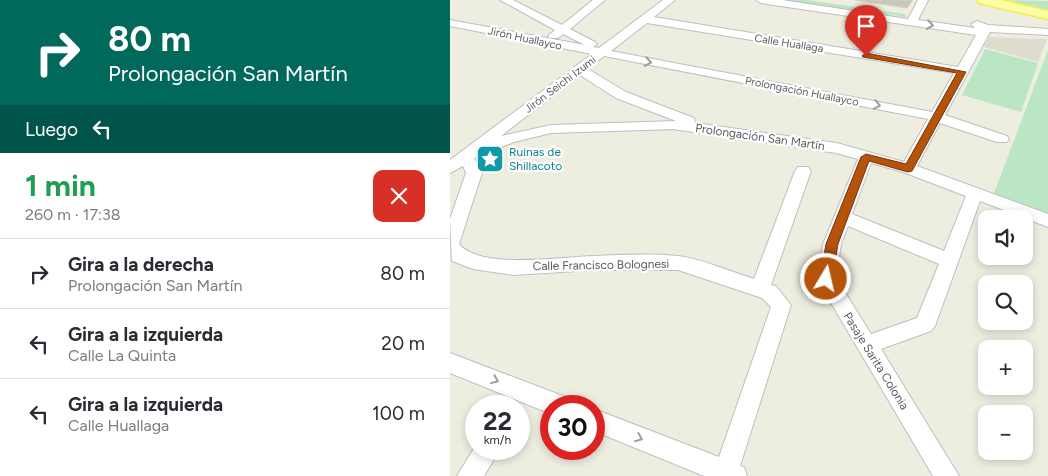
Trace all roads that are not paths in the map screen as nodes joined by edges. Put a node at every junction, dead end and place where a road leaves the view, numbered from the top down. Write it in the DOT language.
graph roads {
  1 [pos="508,0"];
  2 [pos="600,0"];
  3 [pos="670,0"];
  4 [pos="761,0"];
  5 [pos="825,0"];
  6 [pos="922,0"];
  7 [pos="984,0"];
  8 [pos="1048,15"];
  9 [pos="914,18"];
  10 [pos="645,19"];
  11 [pos="450,23"];
  12 [pos="986,28"];
  13 [pos="561,31"];
  14 [pos="1048,32"];
  15 [pos="546,42"];
  16 [pos="600,53"];
  17 [pos="580,69"];
  18 [pos="962,72"];
  19 [pos="937,116"];
  20 [pos="713,129"];
  21 [pos="1002,139"];
  22 [pos="457,154"];
  23 [pos="866,157"];
  24 [pos="450,168"];
  25 [pos="908,168"];
  26 [pos="804,171"];
  27 [pos="974,195"];
  28 [pos="844,217"];
  29 [pos="1048,221"];
  30 [pos="450,245"];
  31 [pos="950,261"];
  32 [pos="760,289"];
  33 [pos="866,345"];
  34 [pos="450,362"];
  35 [pos="513,395"];
  36 [pos="605,424"];
  37 [pos="480,460"];
  38 [pos="731,474"];
  39 [pos="468,476"];
  40 [pos="947,476"];
  1 -- 13 [label="street"];
  2 -- 13 [label="street"];
  3 -- 10 [label="street, Jirón Seichi Izumi"];
  4 -- 9 [label="street"];
  5 -- 9 [label="street"];
  6 -- 9 [label="street"];
  7 -- 8 [label="main road"];
  9 -- 12 [label="street"];
  10 -- 16 [label="street, Jirón Seichi Izumi"];
  10 -- 18 [label="street, Calle Huallaga"];
  11 -- 15 [label="street, Jirón Huallayco"];
  12 -- 14 [label="street"];
  12 -- 18 [label="street"];
  13 -- 15 [label="street"];
  13 -- 16 [label="street"];
  15 -- 16 [label="street, Jirón Huallayco"];
  16 -- 17 [label="street, Jirón Seichi Izumi"];
  16 -- 19 [label="street, Prolongación Huallayco, one-way"];
  17 -- 20 [label="street"];
  17 -- 22 [label="street, Jirón Seichi Izumi"];
  18 -- 19 [label="street"];
  19 -- 21 [label="street, Prolongación Huallayco"];
  19 -- 25 [label="street"];
  20 -- 22 [label="street, Prolongación San Martín"];
  20 -- 23 [label="street, Prolongación San Martín"];
  22 -- 24 [label="street, Jirón Seichi Izumi"];
  22 -- 30 [label="street, Calle Francisco Bolognesi"];
  23 -- 25 [label="street, Prolongación San Martín"];
  23 -- 28 [label="street, Pasaje Sarita Colonia"];
  25 -- 27 [label="street, Prolongación San Martín"];
  26 -- 32 [label="street"];
  27 -- 29 [label="street, Prolongación San Martín"];
  27 -- 31 [label="street"];
  28 -- 31 [label="street"];
  28 -- 33 [label="street, Pasaje Sarita Colonia"];
  30 -- 32 [label="street, Calle Francisco Bolognesi"];
  31 -- 33 [label="street"];
  32 -- 38 [label="street, Calle Francisco Bolognesi"];
  33 -- 40 [label="street, Pasaje Sarita Colonia"];
  34 -- 35 [label="street, one-way"];
  36 -- 38 [label="street, one-way"];
  37 -- 39 [label="street"];
}
